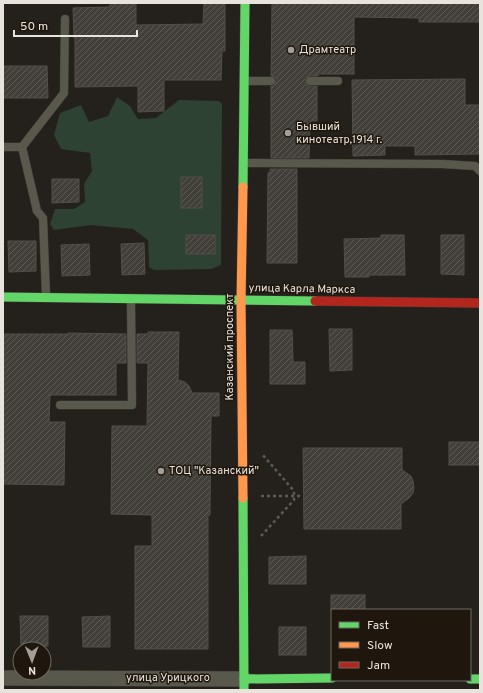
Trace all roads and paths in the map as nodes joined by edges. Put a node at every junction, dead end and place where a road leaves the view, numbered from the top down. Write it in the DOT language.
graph roads {
  1 [pos="245,3"];
  2 [pos="65,19"];
  3 [pos="245,81"];
  4 [pos="271,81"];
  5 [pos="310,81"];
  6 [pos="338,81"];
  7 [pos="3,146"];
  8 [pos="22,147"];
  9 [pos="244,163"];
  10 [pos="480,170"];
  11 [pos="3,297"];
  12 [pos="46,297"];
  13 [pos="132,299"];
  14 [pos="241,301"];
  15 [pos="480,303"];
  16 [pos="60,405"];
  17 [pos="261,453"];
  18 [pos="255,496"];
  19 [pos="294,496"];
  20 [pos="300,496"];
  21 [pos="258,540"];
  22 [pos="3,678"];
  23 [pos="334,681"];
  24 [pos="244,684"];
  1 -- 3 [label="main road, Казанский проспект"];
  2 -- 8 [label="lane"];
  3 -- 4 [label="lane"];
  3 -- 9 [label="main road, Казанский проспект"];
  5 -- 6 [label="lane"];
  7 -- 8 [label="lane"];
  8 -- 12 [label="lane"];
  9 -- 10 [label="lane"];
  9 -- 14 [label="main road, Казанский проспект"];
  11 -- 12 [label="main road, улица Карла Маркса"];
  12 -- 13 [label="main road, улица Карла Маркса"];
  13 -- 14 [label="main road, улица Карла Маркса"];
  13 -- 16 [label="lane"];
  14 -- 15 [label="main road, улица Карла Маркса"];
  14 -- 24 [label="main road, Казанский проспект"];
  17 -- 19 [label="path"];
  18 -- 19 [label="path"];
  19 -- 20 [label="path"];
  19 -- 21 [label="path"];
  22 -- 24 [label="street, улица Урицкого"];
  23 -- 24 [label="main road, улица Урицкого"];
}
